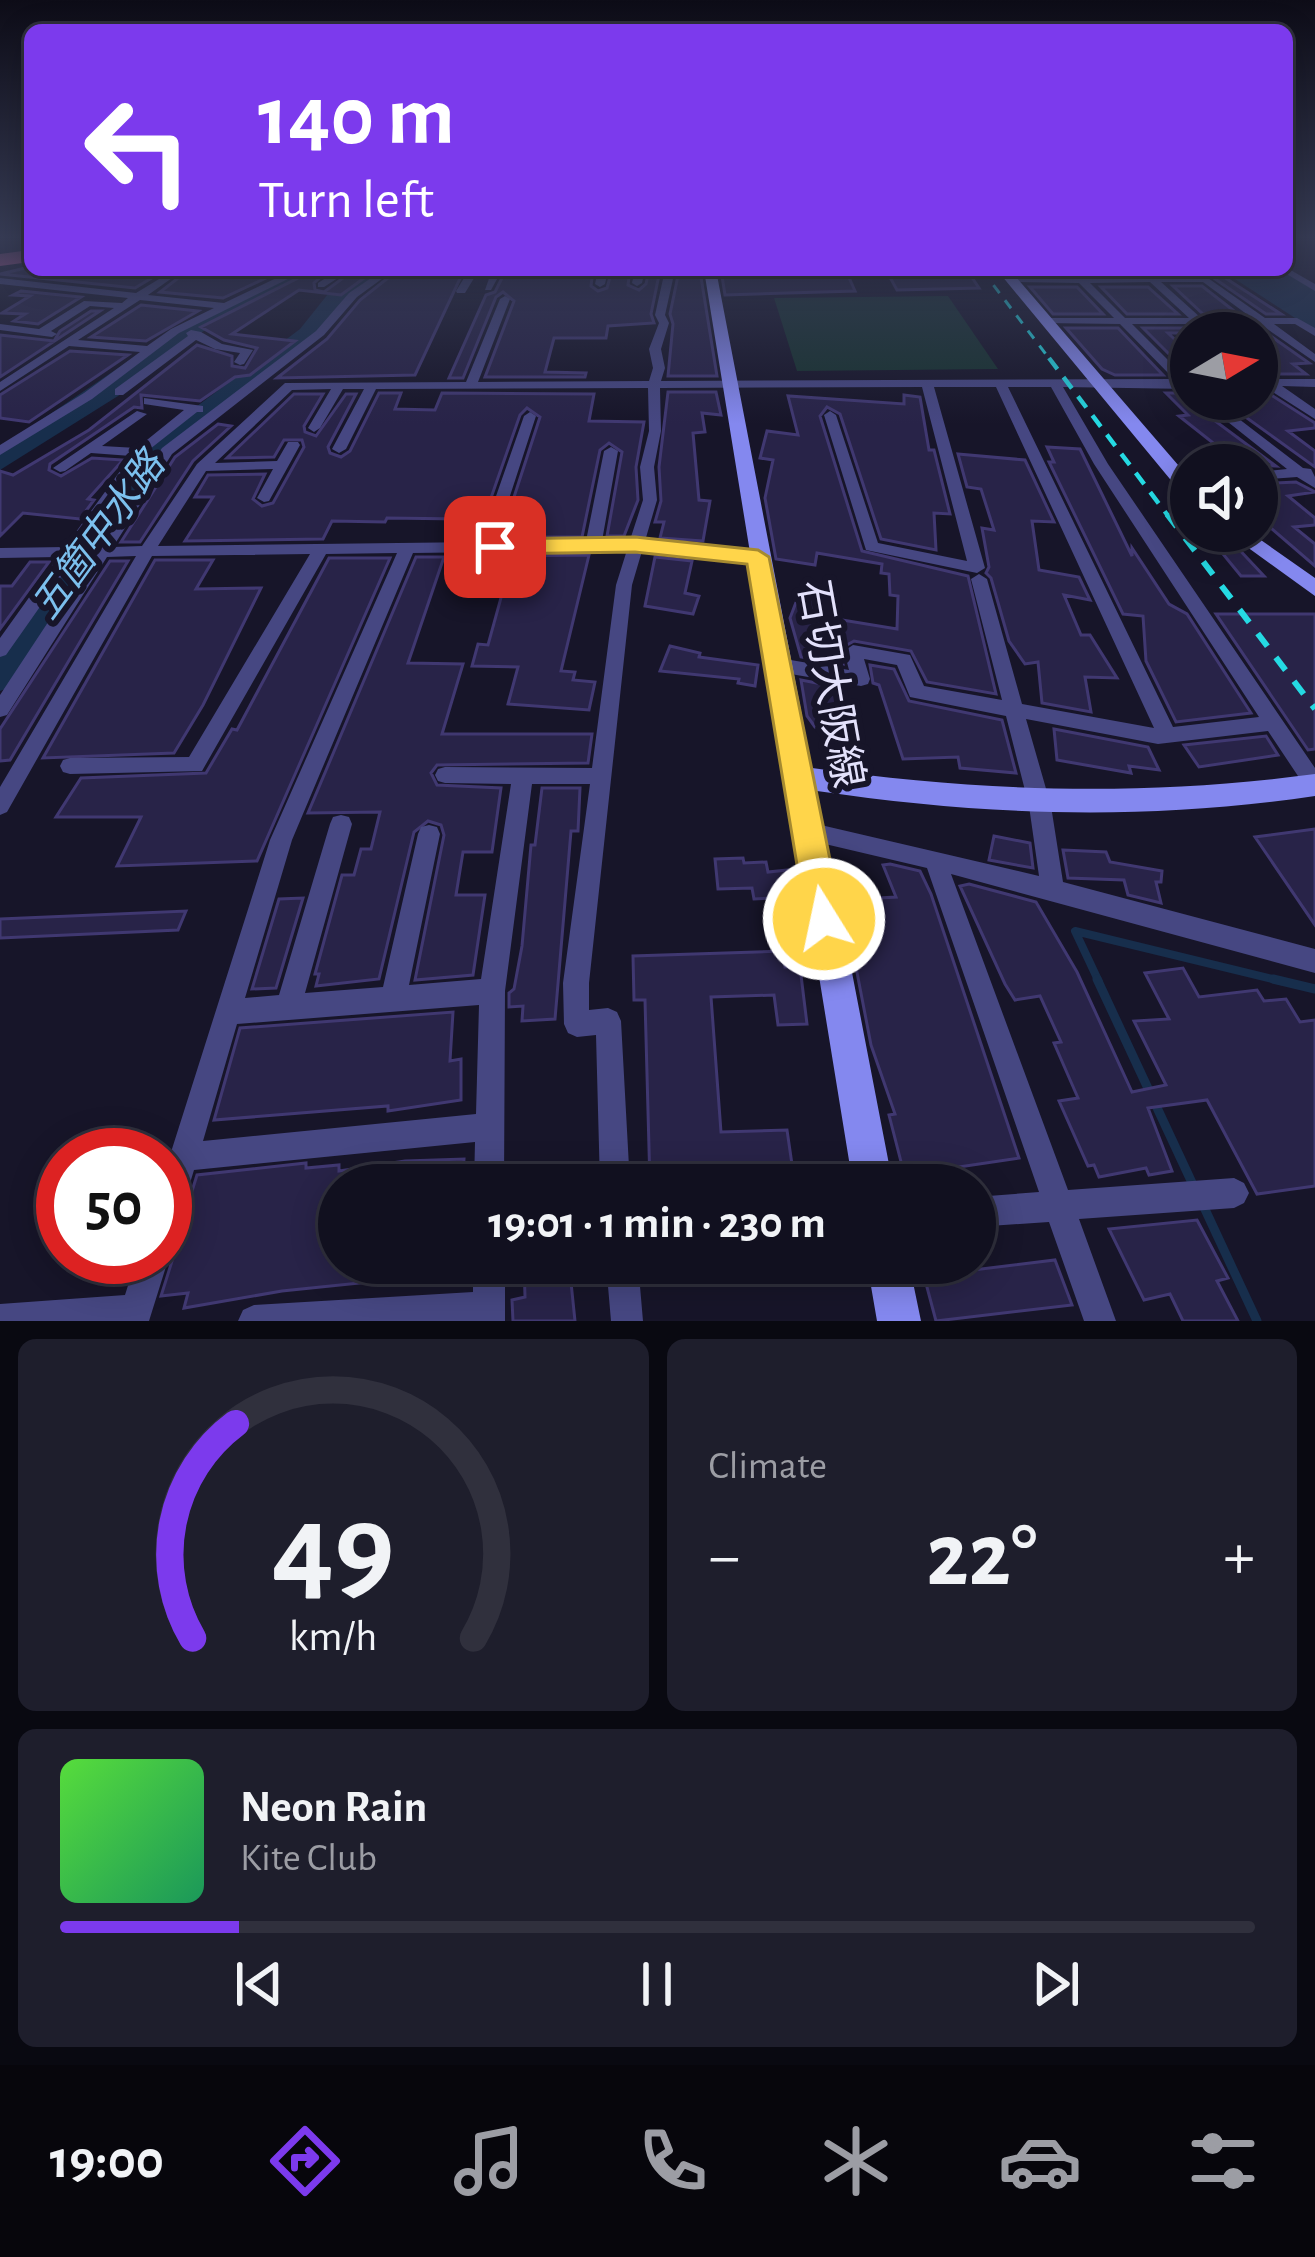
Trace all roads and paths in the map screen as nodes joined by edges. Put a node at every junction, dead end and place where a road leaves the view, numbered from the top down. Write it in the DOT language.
graph roads {
  1 [pos="130,301"];
  2 [pos="182,301"];
  3 [pos="235,301"];
  4 [pos="348,301"];
  5 [pos="504,301"];
  6 [pos="663,301"];
  7 [pos="715,301"];
  8 [pos="1030,301"];
  9 [pos="1102,301"];
  10 [pos="124,305"];
  11 [pos="223,306"];
  12 [pos="1120,320"];
  13 [pos="1047,321"];
  14 [pos="1170,321"];
  15 [pos="1278,322"];
  16 [pos="0,327"];
  17 [pos="175,331"];
  18 [pos="40,333"];
  19 [pos="1278,333"];
  20 [pos="1315,333"];
  21 [pos="197,334"];
  22 [pos="75,339"];
  23 [pos="145,349"];
  24 [pos="1315,359"];
  25 [pos="240,362"];
  26 [pos="1170,367"];
  27 [pos="1278,380"];
  28 [pos="258,382"];
  29 [pos="1315,382"];
  30 [pos="1099,385"];
  31 [pos="1170,385"];
  32 [pos="289,386"];
  33 [pos="338,386"];
  34 [pos="654,386"];
  35 [pos="1001,386"];
  36 [pos="1056,386"];
  37 [pos="0,387"];
  38 [pos="371,387"];
  39 [pos="470,387"];
  40 [pos="728,387"];
  41 [pos="928,387"];
  42 [pos="1278,391"];
  43 [pos="119,392"];
  44 [pos="194,409"];
  45 [pos="215,412"];
  46 [pos="530,416"];
  47 [pos="830,416"];
  48 [pos="1315,416"];
  49 [pos="1234,420"];
  50 [pos="314,428"];
  51 [pos="293,445"];
  52 [pos="339,448"];
  53 [pos="88,449"];
  54 [pos="167,451"];
  55 [pos="611,451"];
  56 [pos="0,452"];
  57 [pos="140,454"];
  58 [pos="282,465"];
  59 [pos="1170,466"];
  60 [pos="202,467"];
  61 [pos="60,468"];
  62 [pos="1307,472"];
  63 [pos="1315,484"];
  64 [pos="264,498"];
  65 [pos="635,544"];
  66 [pos="593,545"];
  67 [pos="486,547"];
  68 [pos="407,548"];
  69 [pos="321,549"];
  70 [pos="146,552"];
  71 [pos="1264,552"];
  72 [pos="0,553"];
  73 [pos="99,553"];
  74 [pos="68,555"];
  75 [pos="758,557"];
  76 [pos="979,579"];
  77 [pos="1315,589"];
  78 [pos="0,651"];
  79 [pos="779,665"];
  80 [pos="0,710"];
  81 [pos="1014,710"];
  82 [pos="1273,723"];
  83 [pos="1168,736"];
  84 [pos="70,766"];
  85 [pos="445,775"];
  86 [pos="598,776"];
  87 [pos="799,777"];
  88 [pos="522,778"];
  89 [pos="1315,785"];
  90 [pos="0,806"];
  91 [pos="1040,806"];
  92 [pos="341,824"];
  93 [pos="808,830"];
  94 [pos="429,834"];
  95 [pos="936,863"];
  96 [pos="1053,892"];
  97 [pos="1315,961"];
  98 [pos="492,991"];
  99 [pos="394,1001"];
  100 [pos="288,1008"];
  101 [pos="228,1012"];
  102 [pos="488,1127"];
  103 [pos="192,1130"];
  104 [pos="192,1155"];
  105 [pos="488,1164"];
  106 [pos="614,1164"];
  107 [pos="868,1164"];
  108 [pos="1234,1193"];
  109 [pos="1058,1208"];
  110 [pos="996,1212"];
  111 [pos="145,1284"];
  112 [pos="624,1284"];
  113 [pos="892,1284"];
  114 [pos="489,1314"];
  115 [pos="135,1316"];
  116 [pos="0,1320"];
  117 [pos="254,1321"];
  118 [pos="627,1321"];
  119 [pos="899,1321"];
  120 [pos="1100,1321"];
  1 -- 10 [label="street"];
  2 -- 11 [label="street"];
  3 -- 11 [label="street"];
  4 -- 28 [label="street"];
  5 -- 39 [label="street"];
  6 -- 34 [label="street"];
  7 -- 40 [label="main road, 石切大阪線"];
  8 -- 13 [label="main road"];
  9 -- 12 [label="street"];
  10 -- 18 [label="street"];
  10 -- 22 [label="street"];
  11 -- 17 [label="street"];
  12 -- 13 [label="street"];
  12 -- 14 [label="street"];
  12 -- 26 [label="street"];
  13 -- 30 [label="main road"];
  15 -- 20 [label="street"];
  16 -- 18 [label="street"];
  17 -- 21 [label="street"];
  17 -- 23 [label="street"];
  18 -- 22 [label="street"];
  19 -- 24 [label="street"];
  21 -- 25 [label="street"];
  21 -- 43 [label="street"];
  22 -- 23 [label="street"];
  22 -- 37 [label="street"];
  23 -- 56 [label="street"];
  27 -- 29 [label="street"];
  28 -- 32 [label="street"];
  28 -- 45 [label="street"];
  30 -- 31 [label="street"];
  30 -- 36 [label="street"];
  30 -- 59 [label="main road"];
  32 -- 33 [label="street"];
  32 -- 60 [label="street"];
  33 -- 38 [label="street"];
  33 -- 50 [label="street"];
  34 -- 39 [label="street"];
  34 -- 40 [label="street"];
  34 -- 65 [label="street"];
  35 -- 36 [label="street"];
  35 -- 41 [label="street"];
  35 -- 83 [label="street"];
  36 -- 82 [label="street"];
  38 -- 39 [label="street"];
  38 -- 52 [label="street"];
  40 -- 41 [label="street"];
  40 -- 75 [label="main road, 石切大阪線"];
  41 -- 47 [label="street"];
  42 -- 48 [label="street"];
  44 -- 45 [label="street"];
  44 -- 53 [label="street"];
  44 -- 57 [label="street"];
  45 -- 54 [label="street"];
  46 -- 67 [label="street"];
  49 -- 62 [label="street"];
  51 -- 58 [label="street"];
  53 -- 57 [label="street"];
  53 -- 61 [label="street"];
  54 -- 57 [label="street"];
  54 -- 73 [label="street"];
  55 -- 66 [label="street"];
  57 -- 74 [label="street"];
  58 -- 60 [label="street"];
  58 -- 64 [label="street"];
  60 -- 70 [label="street"];
  62 -- 63 [label="street"];
  65 -- 66 [label="street"];
  65 -- 75 [label="street"];
  65 -- 86 [label="street"];
  66 -- 67 [label="street"];
  67 -- 68 [label="street"];
  68 -- 69 [label="street"];
  68 -- 101 [label="street"];
  69 -- 70 [label="street"];
  69 -- 84 [label="street"];
  70 -- 73 [label="street"];
  70 -- 90 [label="street"];
  71 -- 77 [label="main road"];
  72 -- 74 [label="street"];
  73 -- 74 [label="street"];
  73 -- 80 [label="street"];
  74 -- 78 [label="street"];
  75 -- 79 [label="main road, 石切大阪線"];
  76 -- 81 [label="street"];
  79 -- 81 [label="street"];
  79 -- 87 [label="main road, 石切大阪線"];
  81 -- 83 [label="street"];
  81 -- 91 [label="street"];
  82 -- 83 [label="street"];
  82 -- 89 [label="street"];
  85 -- 88 [label="street"];
  86 -- 88 [label="street"];
  86 -- 106 [label="street"];
  87 -- 91 [label="main road"];
  87 -- 93 [label="main road, 石切大阪線"];
  88 -- 98 [label="street"];
  89 -- 91 [label="main road"];
  91 -- 96 [label="street"];
  92 -- 100 [label="street"];
  93 -- 95 [label="street"];
  93 -- 107 [label="main road, 石切大阪線"];
  94 -- 99 [label="street"];
  95 -- 96 [label="street"];
  95 -- 109 [label="street"];
  96 -- 97 [label="street"];
  98 -- 99 [label="street"];
  98 -- 102 [label="street"];
  99 -- 100 [label="street"];
  100 -- 101 [label="street"];
  101 -- 103 [label="street"];
  102 -- 104 [label="street"];
  102 -- 105 [label="street"];
  108 -- 109 [label="street"];
  109 -- 110 [label="street"];
  109 -- 120 [label="street"];
  111 -- 115 [label="street"];
  112 -- 118 [label="street"];
  113 -- 119 [label="main road"];
  114 -- 117 [label="street"];
  115 -- 116 [label="street"];
}
